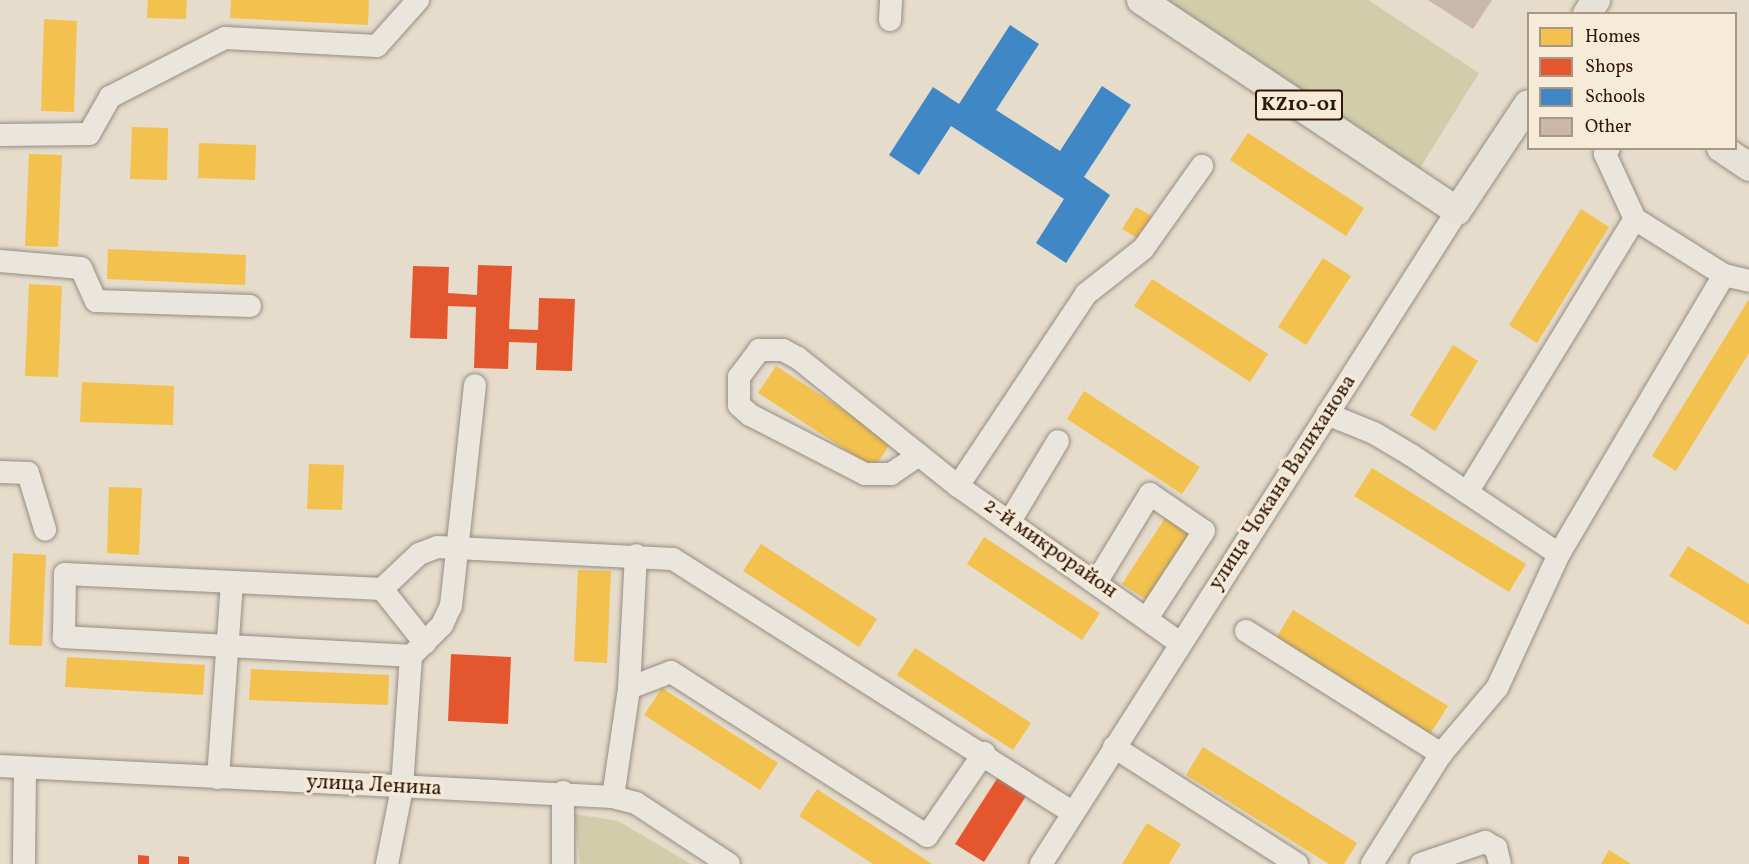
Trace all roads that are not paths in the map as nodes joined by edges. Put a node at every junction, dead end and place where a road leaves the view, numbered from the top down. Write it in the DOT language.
graph roads {
  1 [pos="418,0"];
  2 [pos="1141,0"];
  3 [pos="1527,106"];
  4 [pos="0,135"];
  5 [pos="1608,150"];
  6 [pos="1724,150"];
  7 [pos="1202,166"];
  8 [pos="1749,167"];
  9 [pos="1457,211"];
  10 [pos="1635,219"];
  11 [pos="0,261"];
  12 [pos="1724,275"];
  13 [pos="1749,281"];
  14 [pos="250,306"];
  15 [pos="475,385"];
  16 [pos="1327,414"];
  17 [pos="1058,441"];
  18 [pos="919,455"];
  19 [pos="0,472"];
  20 [pos="958,486"];
  21 [pos="1468,491"];
  22 [pos="1010,521"];
  23 [pos="45,529"];
  24 [pos="457,547"];
  25 [pos="1559,554"];
  26 [pos="636,555"];
  27 [pos="1097,581"];
  28 [pos="232,582"];
  29 [pos="381,589"];
  30 [pos="1148,617"];
  31 [pos="1246,631"];
  32 [pos="1180,643"];
  33 [pos="225,646"];
  34 [pos="418,650"];
  35 [pos="629,688"];
  36 [pos="1114,747"];
  37 [pos="984,753"];
  38 [pos="1441,754"];
  39 [pos="0,766"];
  40 [pos="25,768"];
  41 [pos="218,778"];
  42 [pos="402,788"];
  43 [pos="563,792"];
  44 [pos="613,797"];
  45 [pos="1072,812"];
  46 [pos="24,864"];
  47 [pos="387,864"];
  48 [pos="563,864"];
  49 [pos="729,864"];
  50 [pos="1041,864"];
  51 [pos="1297,864"];
  52 [pos="1372,864"];
  53 [pos="1421,864"];
  54 [pos="1500,864"];
  1 -- 4 [label="street"];
  2 -- 9 [label="main road, KZ10-01"];
  3 -- 9 [label="main road, улица Чокана Валиханова"];
  5 -- 10 [label="street"];
  6 -- 8 [label="main road"];
  7 -- 20 [label="street"];
  9 -- 16 [label="street, улица Чокана Валиханова"];
  10 -- 12 [label="street"];
  10 -- 21 [label="street"];
  11 -- 14 [label="street"];
  12 -- 13 [label="street"];
  12 -- 25 [label="street"];
  15 -- 24 [label="street"];
  16 -- 21 [label="street"];
  16 -- 32 [label="street, улица Чокана Валиханова"];
  17 -- 22 [label="street"];
  18 -- 18 [label="street, 2-й микрорайон"];
  18 -- 20 [label="street, 2-й микрорайон"];
  19 -- 23 [label="street"];
  20 -- 22 [label="street, 2-й микрорайон"];
  21 -- 25 [label="street"];
  22 -- 27 [label="street, 2-й микрорайон"];
  24 -- 26 [label="street"];
  24 -- 29 [label="street"];
  24 -- 34 [label="street"];
  25 -- 38 [label="street"];
  26 -- 35 [label="street"];
  26 -- 37 [label="street"];
  27 -- 30 [label="street, 2-й микрорайон"];
  27 -- 30 [label="street"];
  28 -- 29 [label="street"];
  28 -- 33 [label="street"];
  28 -- 33 [label="street"];
  29 -- 34 [label="street"];
  30 -- 32 [label="street, 2-й микрорайон"];
  31 -- 38 [label="street"];
  32 -- 36 [label="street, улица Чокана Валиханова"];
  33 -- 34 [label="street"];
  33 -- 41 [label="street"];
  34 -- 42 [label="street"];
  35 -- 37 [label="street"];
  35 -- 44 [label="street"];
  36 -- 45 [label="street, улица Чокана Валиханова"];
  36 -- 51 [label="street"];
  37 -- 45 [label="street"];
  38 -- 52 [label="street"];
  39 -- 40 [label="street, улица Ленина"];
  40 -- 41 [label="street, улица Ленина"];
  40 -- 46 [label="street"];
  41 -- 42 [label="street, улица Ленина"];
  42 -- 43 [label="street, улица Ленина"];
  42 -- 47 [label="street"];
  43 -- 44 [label="street, улица Ленина"];
  43 -- 48 [label="street"];
  44 -- 49 [label="street, улица Ленина"];
  45 -- 50 [label="street, улица Чокана Валиханова"];
  53 -- 54 [label="street"];
}
